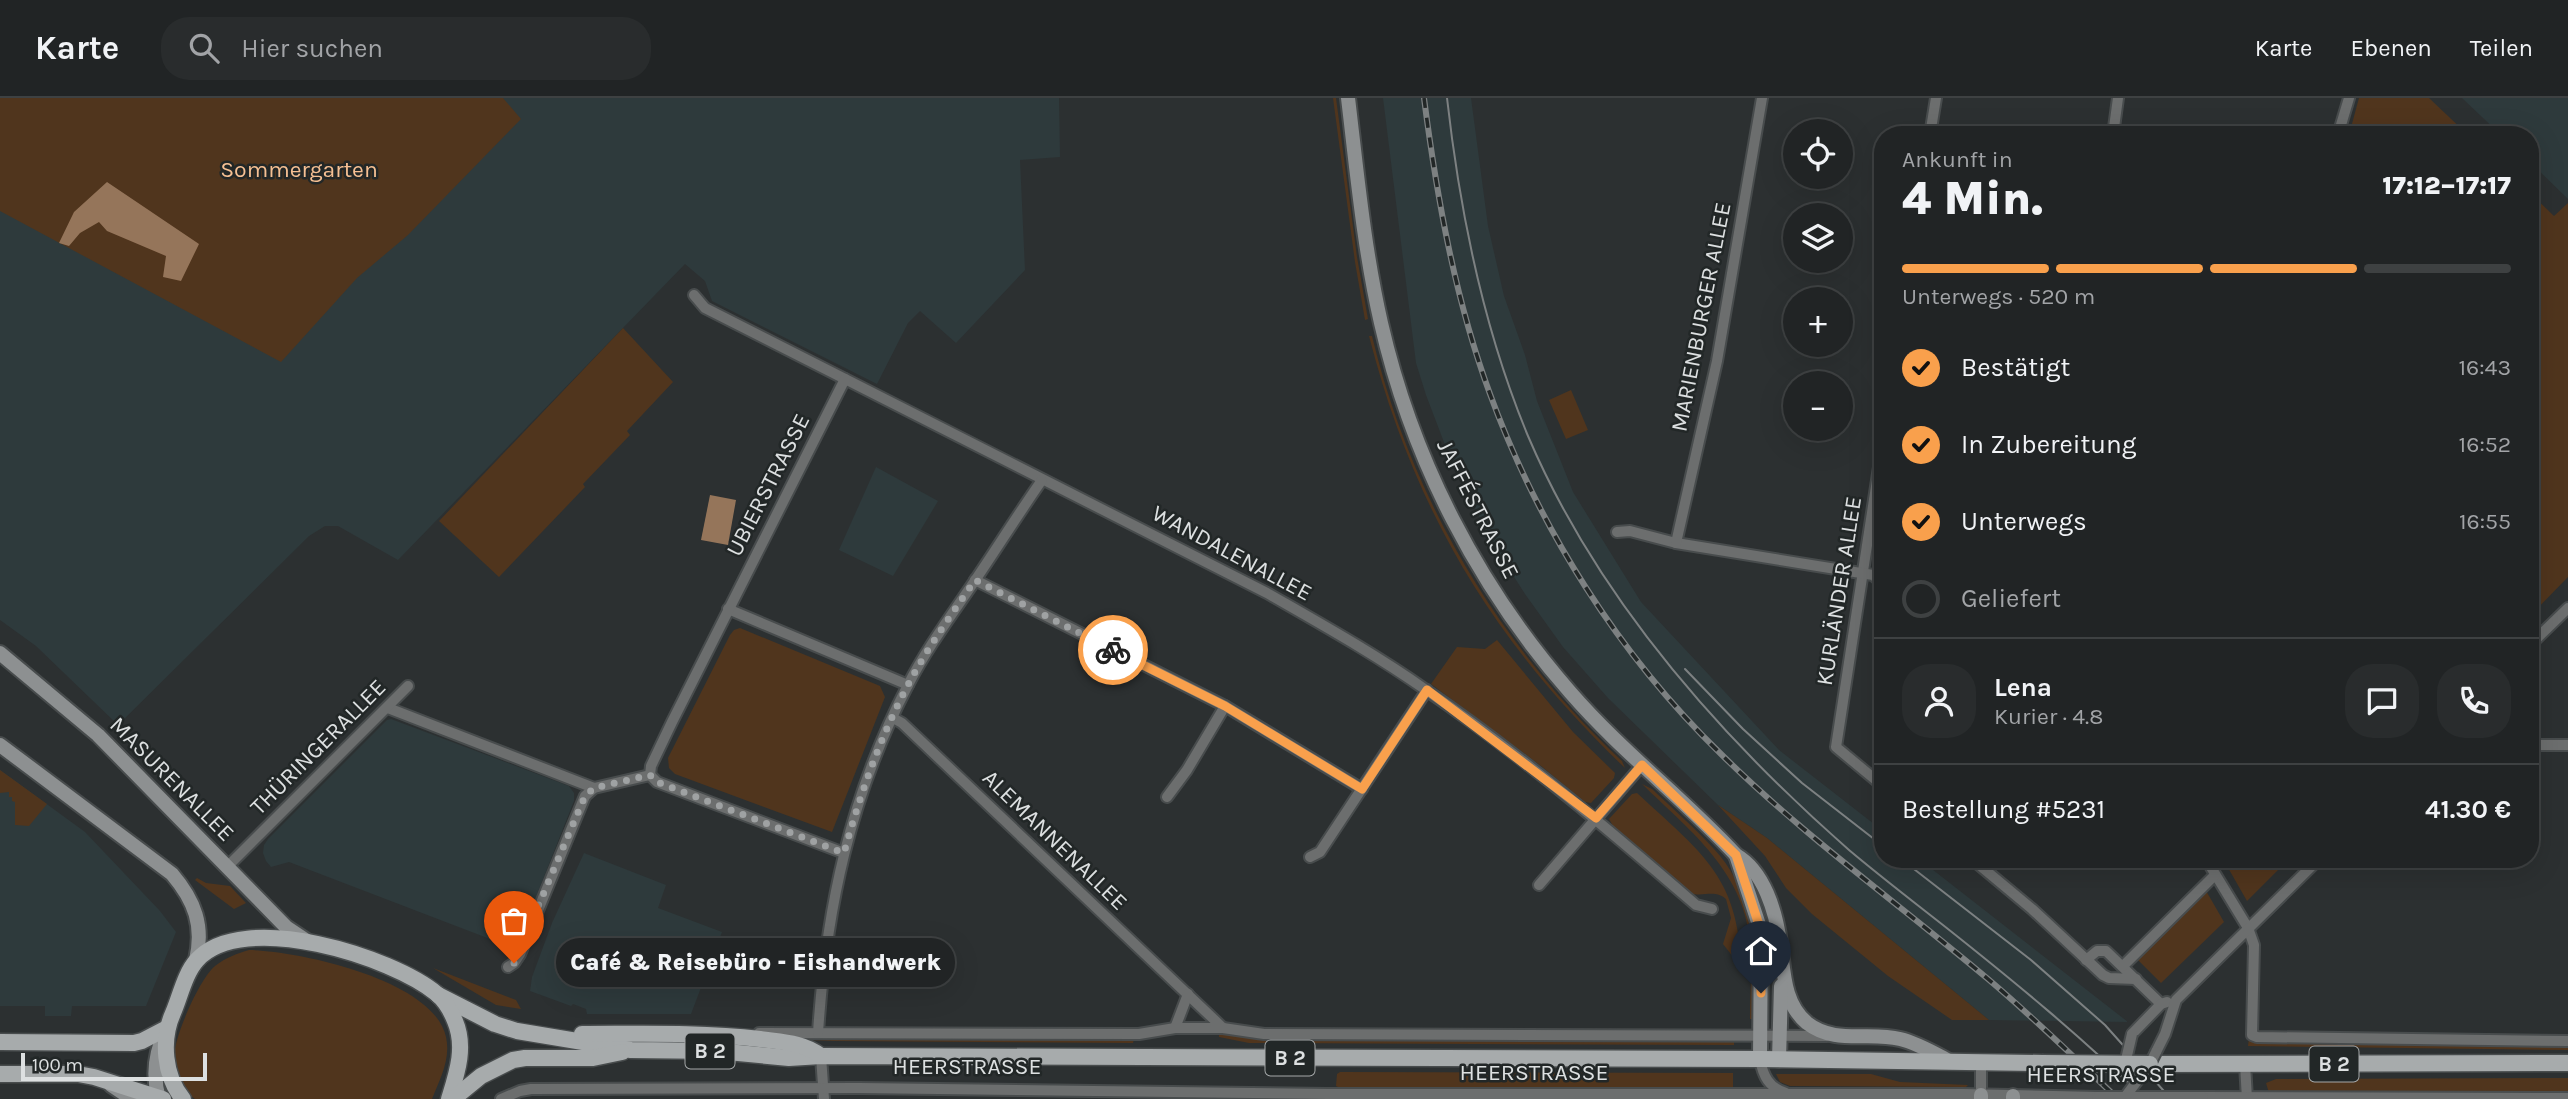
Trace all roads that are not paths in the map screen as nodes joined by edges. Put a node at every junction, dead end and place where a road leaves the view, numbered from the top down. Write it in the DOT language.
graph roads {
  1 [pos="1348,98"];
  2 [pos="1762,98"];
  3 [pos="1936,98"];
  4 [pos="2118,98"];
  5 [pos="2349,98"];
  6 [pos="1931,126"];
  7 [pos="2114,126"];
  8 [pos="2341,126"];
  9 [pos="694,295"];
  10 [pos="845,379"];
  11 [pos="1042,480"];
  12 [pos="1874,498"];
  13 [pos="1617,532"];
  14 [pos="1676,543"];
  15 [pos="1862,573"];
  16 [pos="1874,576"];
  17 [pos="975,580"];
  18 [pos="2568,608"];
  19 [pos="728,609"];
  20 [pos="2539,636"];
  21 [pos="0,653"];
  22 [pos="908,685"];
  23 [pos="408,686"];
  24 [pos="1427,690"];
  25 [pos="1225,706"];
  26 [pos="388,708"];
  27 [pos="893,718"];
  28 [pos="0,745"];
  29 [pos="2539,745"];
  30 [pos="2568,745"];
  31 [pos="1642,765"];
  32 [pos="650,775"];
  33 [pos="1874,779"];
  34 [pos="594,788"];
  35 [pos="1362,789"];
  36 [pos="1167,797"];
  37 [pos="1596,818"];
  38 [pos="844,853"];
  39 [pos="1736,855"];
  40 [pos="1310,857"];
  41 [pos="227,867"];
  42 [pos="1983,868"];
  43 [pos="2211,868"];
  44 [pos="2310,868"];
  45 [pos="2215,875"];
  46 [pos="1539,885"];
  47 [pos="1712,909"];
  48 [pos="2248,928"];
  49 [pos="307,940"];
  50 [pos="196,960"];
  51 [pos="2086,960"];
  52 [pos="2123,966"];
  53 [pos="508,967"];
  54 [pos="1782,967"];
  55 [pos="2136,979"];
  56 [pos="1188,993"];
  57 [pos="438,995"];
  58 [pos="2176,1000"];
  59 [pos="2161,1004"];
  60 [pos="166,1028"];
  61 [pos="1175,1028"];
  62 [pos="1223,1028"];
  63 [pos="818,1033"];
  64 [pos="548,1035"];
  65 [pos="723,1035"];
  66 [pos="1760,1036"];
  67 [pos="1780,1036"];
  68 [pos="1837,1036"];
  69 [pos="2568,1041"];
  70 [pos="0,1042"];
  71 [pos="631,1050"];
  72 [pos="821,1056"];
  73 [pos="2153,1058"];
  74 [pos="1759,1059"];
  75 [pos="1779,1060"];
  76 [pos="1951,1062"];
  77 [pos="1980,1062"];
  78 [pos="2568,1063"];
  79 [pos="2125,1064"];
  80 [pos="2245,1064"];
  81 [pos="0,1074"];
  82 [pos="107,1082"];
  83 [pos="823,1094"];
  84 [pos="1788,1094"];
  85 [pos="1097,1095"];
  86 [pos="1328,1096"];
  87 [pos="125,1097"];
  88 [pos="1809,1097"];
  89 [pos="1981,1097"];
  90 [pos="2125,1097"];
  91 [pos="160,1098"];
  92 [pos="2013,1098"];
  93 [pos="2246,1098"];
  94 [pos="2568,1098"];
  95 [pos="183,1099"];
  96 [pos="451,1099"];
  97 [pos="501,1099"];
  1 -- 31 [label="main road, JAFFÉSTRASSE"];
  2 -- 14 [label="street, MARIENBURGER ALLEE"];
  3 -- 6 [label="street"];
  4 -- 7 [label="street"];
  5 -- 8 [label="street"];
  9 -- 10 [label="street, WANDALENALLEE"];
  10 -- 11 [label="street, WANDALENALLEE"];
  10 -- 19 [label="street, UBIERSTRASSE"];
  11 -- 17 [label="street"];
  11 -- 24 [label="street, WANDALENALLEE"];
  12 -- 15 [label="street, KURLÄNDER ALLEE"];
  13 -- 14 [label="street"];
  14 -- 15 [label="street"];
  15 -- 16 [label="street"];
  15 -- 33 [label="street, KURLÄNDER ALLEE"];
  17 -- 22 [label="street"];
  17 -- 25 [label="street"];
  18 -- 20 [label="street"];
  19 -- 22 [label="street"];
  19 -- 32 [label="street, UBIERSTRASSE"];
  21 -- 41 [label="main road, MASURENALLEE"];
  22 -- 27 [label="street"];
  23 -- 26 [label="street, THÜRINGERALLEE"];
  24 -- 35 [label="street"];
  24 -- 37 [label="street, WANDALENALLEE"];
  25 -- 35 [label="street"];
  25 -- 36 [label="street"];
  26 -- 34 [label="street"];
  26 -- 41 [label="street, THÜRINGERALLEE"];
  27 -- 38 [label="street"];
  27 -- 56 [label="street, ALEMANNENALLEE"];
  28 -- 50 [label="main road"];
  29 -- 30 [label="street"];
  31 -- 37 [label="street"];
  31 -- 39 [label="main road, JAFFÉSTRASSE"];
  32 -- 34 [label="street"];
  32 -- 38 [label="street"];
  34 -- 53 [label="street"];
  35 -- 40 [label="street"];
  37 -- 46 [label="street"];
  37 -- 47 [label="street, WANDALENALLEE"];
  38 -- 63 [label="street"];
  39 -- 54 [label="main road, JAFFÉSTRASSE"];
  39 -- 66 [label="main road, JAFFÉSTRASSE"];
  41 -- 49 [label="main road, MASURENALLEE"];
  42 -- 51 [label="street"];
  43 -- 45 [label="street"];
  44 -- 48 [label="street"];
  45 -- 48 [label="street"];
  45 -- 52 [label="street"];
  48 -- 58 [label="street"];
  48 -- 69 [label="street"];
  49 -- 50 [label="main road, B 2"];
  49 -- 57 [label="main road, B 2"];
  50 -- 60 [label="main road"];
  51 -- 52 [label="street"];
  51 -- 55 [label="street"];
  52 -- 55 [label="street"];
  54 -- 67 [label="main road, JAFFÉSTRASSE"];
  54 -- 68 [label="main road, JAFFÉSTRASSE"];
  55 -- 59 [label="street"];
  56 -- 61 [label="street"];
  56 -- 62 [label="street, ALEMANNENALLEE"];
  57 -- 64 [label="main road, HEERSTRASSE / B 2"];
  57 -- 96 [label="main road"];
  58 -- 59 [label="street"];
  58 -- 73 [label="street"];
  59 -- 79 [label="street, bridge"];
  60 -- 70 [label="main road"];
  60 -- 91 [label="main road"];
  60 -- 95 [label="main road"];
  61 -- 62 [label="street, HEERSTRASSE"];
  61 -- 63 [label="street, HEERSTRASSE"];
  62 -- 66 [label="street, HEERSTRASSE"];
  63 -- 65 [label="street, HEERSTRASSE"];
  64 -- 65 [label="main road, HEERSTRASSE / B 2"];
  64 -- 71 [label="main road, HEERSTRASSE / B 2"];
  65 -- 72 [label="main road, HEERSTRASSE / B 2"];
  66 -- 67 [label="street, HEERSTRASSE"];
  66 -- 74 [label="main road, JAFFÉSTRASSE"];
  67 -- 68 [label="street, HEERSTRASSE"];
  67 -- 75 [label="main road, JAFFÉSTRASSE"];
  68 -- 76 [label="main road, HEERSTRASSE"];
  71 -- 72 [label="main road, HEERSTRASSE / B 2"];
  71 -- 96 [label="main road, HEERSTRASSE / B 2"];
  72 -- 74 [label="main road, HEERSTRASSE / B 2"];
  72 -- 83 [label="street"];
  73 -- 79 [label="main road, HEERSTRASSE / B 2, bridge"];
  73 -- 80 [label="main road, HEERSTRASSE / B 2"];
  73 -- 90 [label="street, bridge"];
  74 -- 75 [label="main road, HEERSTRASSE / B 2"];
  74 -- 84 [label="street"];
  75 -- 76 [label="main road, HEERSTRASSE / B 2"];
  76 -- 77 [label="main road, HEERSTRASSE / B 2"];
  77 -- 79 [label="main road, HEERSTRASSE / B 2, bridge"];
  77 -- 89 [label="street"];
  78 -- 80 [label="main road, HEERSTRASSE / B 2"];
  80 -- 93 [label="street"];
  81 -- 82 [label="main road"];
  82 -- 87 [label="main road"];
  82 -- 91 [label="main road"];
  83 -- 85 [label="street, HEERSTRASSE"];
  83 -- 97 [label="street, HEERSTRASSE"];
  84 -- 86 [label="street, HEERSTRASSE"];
  84 -- 88 [label="street, HEERSTRASSE"];
  85 -- 86 [label="street, HEERSTRASSE"];
  88 -- 89 [label="street, HEERSTRASSE"];
  89 -- 92 [label="street, HEERSTRASSE"];
  90 -- 92 [label="street, HEERSTRASSE, bridge"];
  90 -- 93 [label="street, HEERSTRASSE, bridge"];
  93 -- 94 [label="street, HEERSTRASSE"];
}
